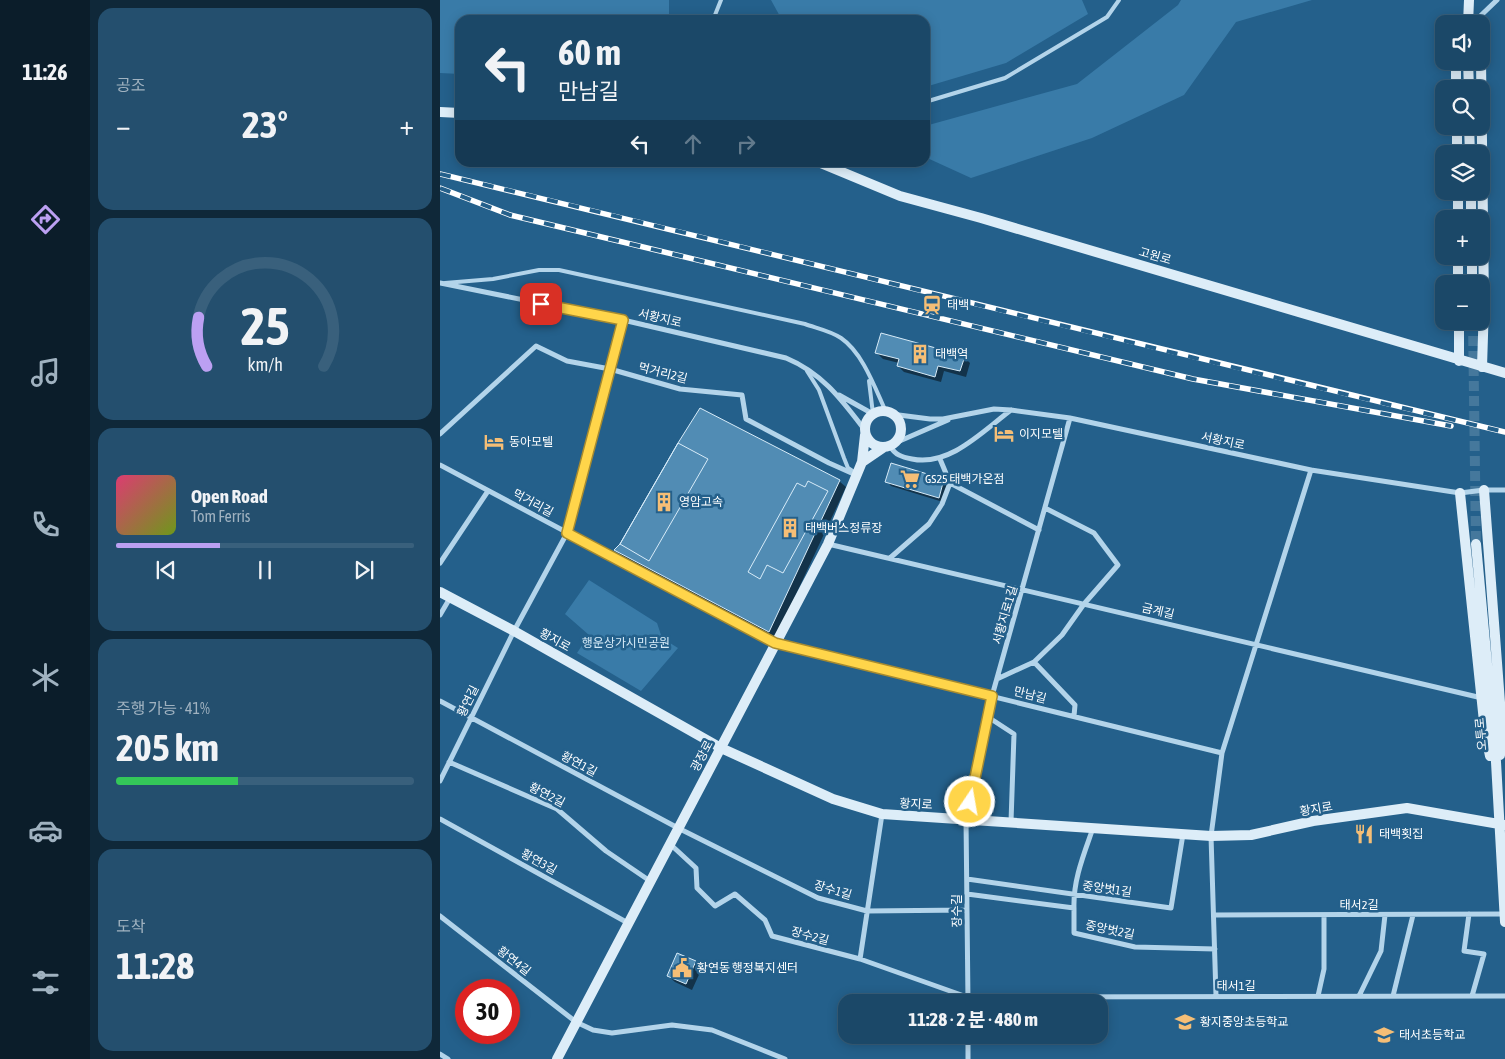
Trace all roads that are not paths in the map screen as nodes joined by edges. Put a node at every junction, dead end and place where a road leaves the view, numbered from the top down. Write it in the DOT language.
graph roads {
  1 [pos="721,0"];
  2 [pos="1120,0"];
  3 [pos="1468,0"];
  4 [pos="1497,0"];
  5 [pos="715,15"];
  6 [pos="1468,15"];
  7 [pos="1481,15"];
  8 [pos="1481,70"];
  9 [pos="930,100"];
  10 [pos="440,112"];
  11 [pos="455,113"];
  12 [pos="830,167"];
  13 [pos="440,283"];
  14 [pos="623,320"];
  15 [pos="1459,330"];
  16 [pos="1459,360"];
  17 [pos="802,365"];
  18 [pos="1484,368"];
  19 [pos="610,369"];
  20 [pos="1505,373"];
  21 [pos="868,374"];
  22 [pos="834,392"];
  23 [pos="1011,410"];
  24 [pos="888,413"];
  25 [pos="873,414"];
  26 [pos="958,416"];
  27 [pos="1070,418"];
  28 [pos="865,432"];
  29 [pos="440,434"];
  30 [pos="889,445"];
  31 [pos="940,458"];
  32 [pos="862,462"];
  33 [pos="440,465"];
  34 [pos="1311,470"];
  35 [pos="857,475"];
  36 [pos="950,483"];
  37 [pos="1484,490"];
  38 [pos="1505,490"];
  39 [pos="488,491"];
  40 [pos="1460,493"];
  41 [pos="1045,508"];
  42 [pos="1039,530"];
  43 [pos="567,533"];
  44 [pos="828,544"];
  45 [pos="1476,544"];
  46 [pos="890,558"];
  47 [pos="440,563"];
  48 [pos="1022,590"];
  49 [pos="440,592"];
  50 [pos="450,597"];
  51 [pos="1084,604"];
  52 [pos="440,615"];
  53 [pos="514,631"];
  54 [pos="775,643"];
  55 [pos="1257,645"];
  56 [pos="1034,662"];
  57 [pos="997,679"];
  58 [pos="992,696"];
  59 [pos="1482,698"];
  60 [pos="440,701"];
  61 [pos="1074,716"];
  62 [pos="471,717"];
  63 [pos="988,717"];
  64 [pos="721,748"];
  65 [pos="1222,752"];
  66 [pos="449,762"];
  67 [pos="440,781"];
  68 [pos="1497,789"];
  69 [pos="882,814"];
  70 [pos="440,818"];
  71 [pos="966,819"];
  72 [pos="1011,822"];
  73 [pos="1502,825"];
  74 [pos="678,828"];
  75 [pos="1093,828"];
  76 [pos="1183,834"];
  77 [pos="1211,836"];
  78 [pos="670,844"];
  79 [pos="967,879"];
  80 [pos="650,881"];
  81 [pos="967,894"];
  82 [pos="1074,895"];
  83 [pos="1074,908"];
  84 [pos="967,910"];
  85 [pos="867,911"];
  86 [pos="1413,914"];
  87 [pos="1469,914"];
  88 [pos="1504,914"];
  89 [pos="1214,915"];
  90 [pos="1324,915"];
  91 [pos="1385,915"];
  92 [pos="440,916"];
  93 [pos="1505,922"];
  94 [pos="628,923"];
  95 [pos="1215,949"];
  96 [pos="860,959"];
  97 [pos="952,994"];
  98 [pos="968,994"];
  99 [pos="1216,996"];
  100 [pos="1318,996"];
  101 [pos="1359,996"];
  102 [pos="1393,996"];
  103 [pos="1472,996"];
  104 [pos="1505,996"];
  105 [pos="1108,998"];
  106 [pos="576,1022"];
  107 [pos="968,1044"];
  108 [pos="440,1054"];
  109 [pos="448,1059"];
  110 [pos="556,1059"];
  111 [pos="785,1059"];
  112 [pos="968,1059"];
  1 -- 5 [label="lane"];
  2 -- 9 [label="lane"];
  3 -- 6 [label="street"];
  4 -- 7 [label="street"];
  8 -- 18 [label="street"];
  10 -- 11 [label="street"];
  12 -- 16 [label="street, 고원로"];
  13 -- 14 [label="street, 서황지로"];
  13 -- 21 [label="lane"];
  14 -- 17 [label="street, 서황지로"];
  14 -- 19 [label="street, 황연길"];
  15 -- 16 [label="street"];
  16 -- 18 [label="street, 고원로"];
  17 -- 22 [label="street, 서황지로"];
  17 -- 35 [label="lane"];
  18 -- 20 [label="street, 고원로"];
  19 -- 29 [label="street, 먹거리2길"];
  19 -- 35 [label="street, 먹거리2길"];
  19 -- 43 [label="street, 황연길"];
  21 -- 24 [label="lane"];
  21 -- 25 [label="lane"];
  22 -- 25 [label="street"];
  22 -- 28 [label="street"];
  23 -- 26 [label="street, 서황지로"];
  23 -- 27 [label="street, 서황지로"];
  23 -- 31 [label="street"];
  24 -- 25 [label="street"];
  24 -- 26 [label="street"];
  24 -- 30 [label="street"];
  25 -- 28 [label="street"];
  26 -- 30 [label="street"];
  27 -- 34 [label="street, 서황지로"];
  27 -- 41 [label="street, 서황지로1길"];
  28 -- 30 [label="street"];
  28 -- 32 [label="street, 광장로"];
  30 -- 31 [label="street"];
  30 -- 32 [label="street"];
  31 -- 36 [label="street"];
  32 -- 35 [label="street, 광장로"];
  33 -- 39 [label="street, 먹거리길"];
  34 -- 40 [label="street, 서황지로"];
  34 -- 55 [label="street"];
  35 -- 44 [label="street, 광장로"];
  36 -- 42 [label="street"];
  36 -- 46 [label="street"];
  37 -- 38 [label="street, 서황지로"];
  37 -- 40 [label="street, 서황지로"];
  37 -- 68 [label="street"];
  39 -- 43 [label="street, 먹거리길"];
  39 -- 47 [label="street"];
  40 -- 59 [label="street"];
  41 -- 42 [label="street, 서황지로1길"];
  41 -- 51 [label="street"];
  42 -- 48 [label="street, 서황지로1길"];
  43 -- 53 [label="street, 황연길"];
  43 -- 54 [label="street, 먹거리길"];
  44 -- 46 [label="street, 금계길"];
  44 -- 54 [label="street, 광장로"];
  45 -- 68 [label="street, 오투로"];
  46 -- 48 [label="street, 금계길"];
  48 -- 51 [label="street, 금계길"];
  48 -- 57 [label="street, 서황지로1길"];
  49 -- 50 [label="street, 황지로"];
  50 -- 52 [label="street"];
  50 -- 53 [label="street, 황지로"];
  51 -- 55 [label="street, 금계길"];
  51 -- 56 [label="street"];
  53 -- 62 [label="street, 황연길"];
  53 -- 64 [label="street, 황지로"];
  54 -- 58 [label="street, 만남길"];
  54 -- 64 [label="street, 광장로"];
  55 -- 59 [label="street, 금계길"];
  55 -- 65 [label="street"];
  56 -- 57 [label="street"];
  56 -- 61 [label="street"];
  57 -- 58 [label="street, 서황지로1길"];
  58 -- 61 [label="street, 만남길"];
  58 -- 63 [label="street, 서황지로1길"];
  59 -- 68 [label="street"];
  60 -- 62 [label="street, 황연1길"];
  61 -- 65 [label="street, 만남길"];
  62 -- 66 [label="street, 황연길"];
  62 -- 74 [label="street, 황연1길"];
  63 -- 71 [label="street, 서황지로1길"];
  63 -- 72 [label="street"];
  64 -- 69 [label="street, 황지로"];
  64 -- 74 [label="street, 광장로"];
  65 -- 77 [label="street"];
  66 -- 67 [label="street, 황연길"];
  66 -- 80 [label="street, 황연2길"];
  68 -- 73 [label="street, 오투로"];
  69 -- 71 [label="street, 황지로"];
  69 -- 85 [label="street"];
  70 -- 94 [label="street, 황연3길"];
  71 -- 72 [label="street, 황지로"];
  71 -- 79 [label="street, 장수길"];
  72 -- 75 [label="street, 황지로"];
  73 -- 77 [label="street, 황지로"];
  73 -- 88 [label="street, 오투로"];
  74 -- 78 [label="street, 광장로"];
  74 -- 85 [label="street, 장수1길"];
  75 -- 76 [label="street, 황지로"];
  75 -- 82 [label="street"];
  76 -- 77 [label="street, 황지로"];
  76 -- 82 [label="street, 중앙벗1길"];
  77 -- 89 [label="street"];
  78 -- 80 [label="street, 광장로"];
  78 -- 96 [label="street, 장수2길"];
  79 -- 81 [label="street, 장수길"];
  79 -- 82 [label="street, 중앙벗1길"];
  80 -- 94 [label="street, 광장로"];
  81 -- 83 [label="street, 중앙벗2길"];
  81 -- 84 [label="street, 장수길"];
  82 -- 83 [label="street"];
  83 -- 95 [label="street, 중앙벗2길"];
  84 -- 85 [label="street, 장수1길"];
  84 -- 98 [label="street, 장수길"];
  85 -- 96 [label="street"];
  86 -- 87 [label="street, 태서2길"];
  86 -- 91 [label="street, 태서2길"];
  86 -- 102 [label="street"];
  87 -- 88 [label="street, 태서2길"];
  87 -- 103 [label="street"];
  88 -- 93 [label="street, 오투로"];
  89 -- 90 [label="street, 태서2길"];
  89 -- 95 [label="street"];
  90 -- 91 [label="street, 태서2길"];
  90 -- 100 [label="street"];
  91 -- 101 [label="street"];
  92 -- 106 [label="street, 황연4길"];
  94 -- 106 [label="street, 광장로"];
  95 -- 99 [label="street"];
  96 -- 97 [label="street, 장수2길"];
  99 -- 100 [label="street, 태서1길"];
  99 -- 105 [label="street, 태서1길"];
  100 -- 101 [label="street, 태서1길"];
  101 -- 102 [label="street, 태서1길"];
  102 -- 103 [label="street, 태서1길"];
  103 -- 104 [label="street, 태서1길"];
  106 -- 110 [label="street, 광장로"];
  106 -- 111 [label="street, 황연4길"];
  107 -- 112 [label="street"];
  108 -- 109 [label="street"];
}
